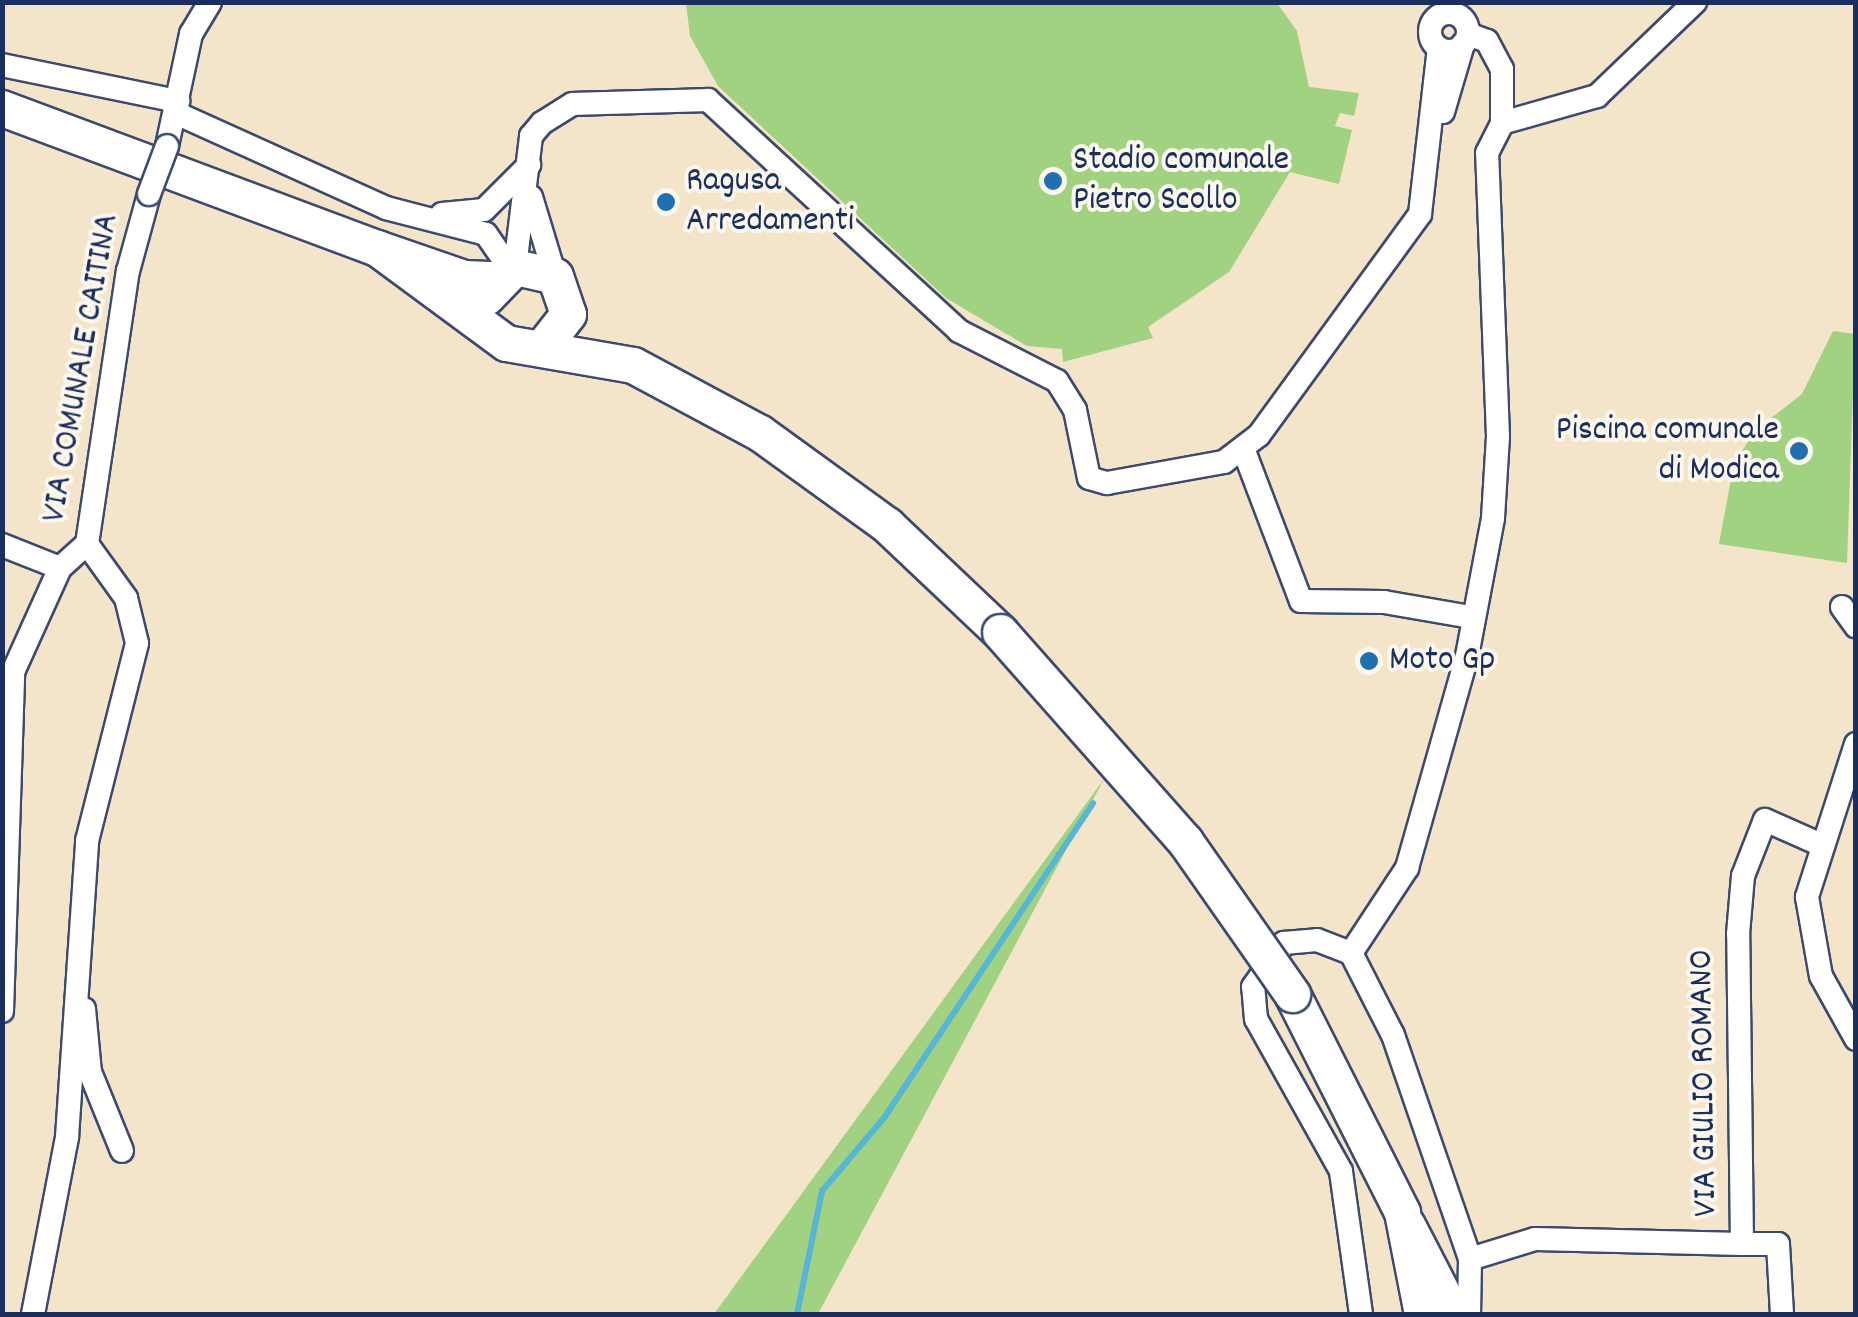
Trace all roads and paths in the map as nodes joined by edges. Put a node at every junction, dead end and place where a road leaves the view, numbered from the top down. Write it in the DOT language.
graph roads {
  1 [pos="210,2"];
  2 [pos="1478,2"];
  3 [pos="1695,2"];
  4 [pos="1447,8"];
  5 [pos="1466,35"];
  6 [pos="1439,48"];
  7 [pos="2,65"];
  8 [pos="177,107"];
  9 [pos="2,108"];
  10 [pos="1502,123"];
  11 [pos="1433,133"];
  12 [pos="528,172"];
  13 [pos="400,212"];
  14 [pos="376,248"];
  15 [pos="507,271"];
  16 [pos="562,288"];
  17 [pos="495,335"];
  18 [pos="544,345"];
  19 [pos="633,365"];
  20 [pos="1244,451"];
  21 [pos="86,544"];
  22 [pos="2,545"];
  23 [pos="60,568"];
  24 [pos="1471,618"];
  25 [pos="1856,744"];
  26 [pos="1846,795"];
  27 [pos="1817,843"];
  28 [pos="4,951"];
  29 [pos="1351,953"];
  30 [pos="74,988"];
  31 [pos="2,1011"];
  32 [pos="1856,1039"];
  33 [pos="122,1151"];
  34 [pos="1402,1212"];
  35 [pos="1742,1244"];
  36 [pos="1470,1260"];
  37 [pos="33,1314"];
  38 [pos="1361,1314"];
  39 [pos="1422,1314"];
  40 [pos="1455,1314"];
  41 [pos="1469,1314"];
  42 [pos="1782,1314"];
  1 -- 8 [label="street"];
  2 -- 5 [label="street"];
  3 -- 10 [label="street"];
  4 -- 5 [label="street"];
  4 -- 6 [label="street"];
  5 -- 6 [label="street"];
  5 -- 10 [label="street"];
  5 -- 11 [label="street"];
  6 -- 11 [label="street"];
  7 -- 8 [label="street"];
  8 -- 13 [label="street"];
  8 -- 21 [label="street, VIA COMUNALE CAITINA, bridge"];
  9 -- 14 [label="main road"];
  10 -- 24 [label="street"];
  11 -- 20 [label="street"];
  12 -- 13 [label="street"];
  12 -- 15 [label="street"];
  12 -- 16 [label="street"];
  12 -- 20 [label="street"];
  13 -- 15 [label="street"];
  14 -- 15 [label="main road"];
  14 -- 17 [label="main road"];
  15 -- 16 [label="main road"];
  15 -- 17 [label="main road"];
  16 -- 18 [label="main road"];
  16 -- 19 [label="main road"];
  17 -- 18 [label="main road"];
  18 -- 19 [label="main road"];
  19 -- 34 [label="main road, bridge"];
  20 -- 24 [label="street"];
  21 -- 23 [label="street, VIA COMUNALE CAITINA"];
  21 -- 30 [label="street"];
  22 -- 23 [label="street"];
  23 -- 28 [label="street, VIA COMUNALE CAITINA"];
  24 -- 29 [label="street"];
  25 -- 26 [label="street"];
  26 -- 27 [label="street"];
  27 -- 32 [label="street"];
  27 -- 35 [label="street, VIA GIULIO ROMANO"];
  28 -- 31 [label="street, VIA COMUNALE CAITINA"];
  29 -- 36 [label="street"];
  29 -- 38 [label="street"];
  30 -- 33 [label="street"];
  30 -- 37 [label="street"];
  34 -- 39 [label="main road"];
  34 -- 40 [label="main road"];
  35 -- 36 [label="street"];
  35 -- 42 [label="street, VIA GIULIO ROMANO"];
  36 -- 41 [label="street"];
}
